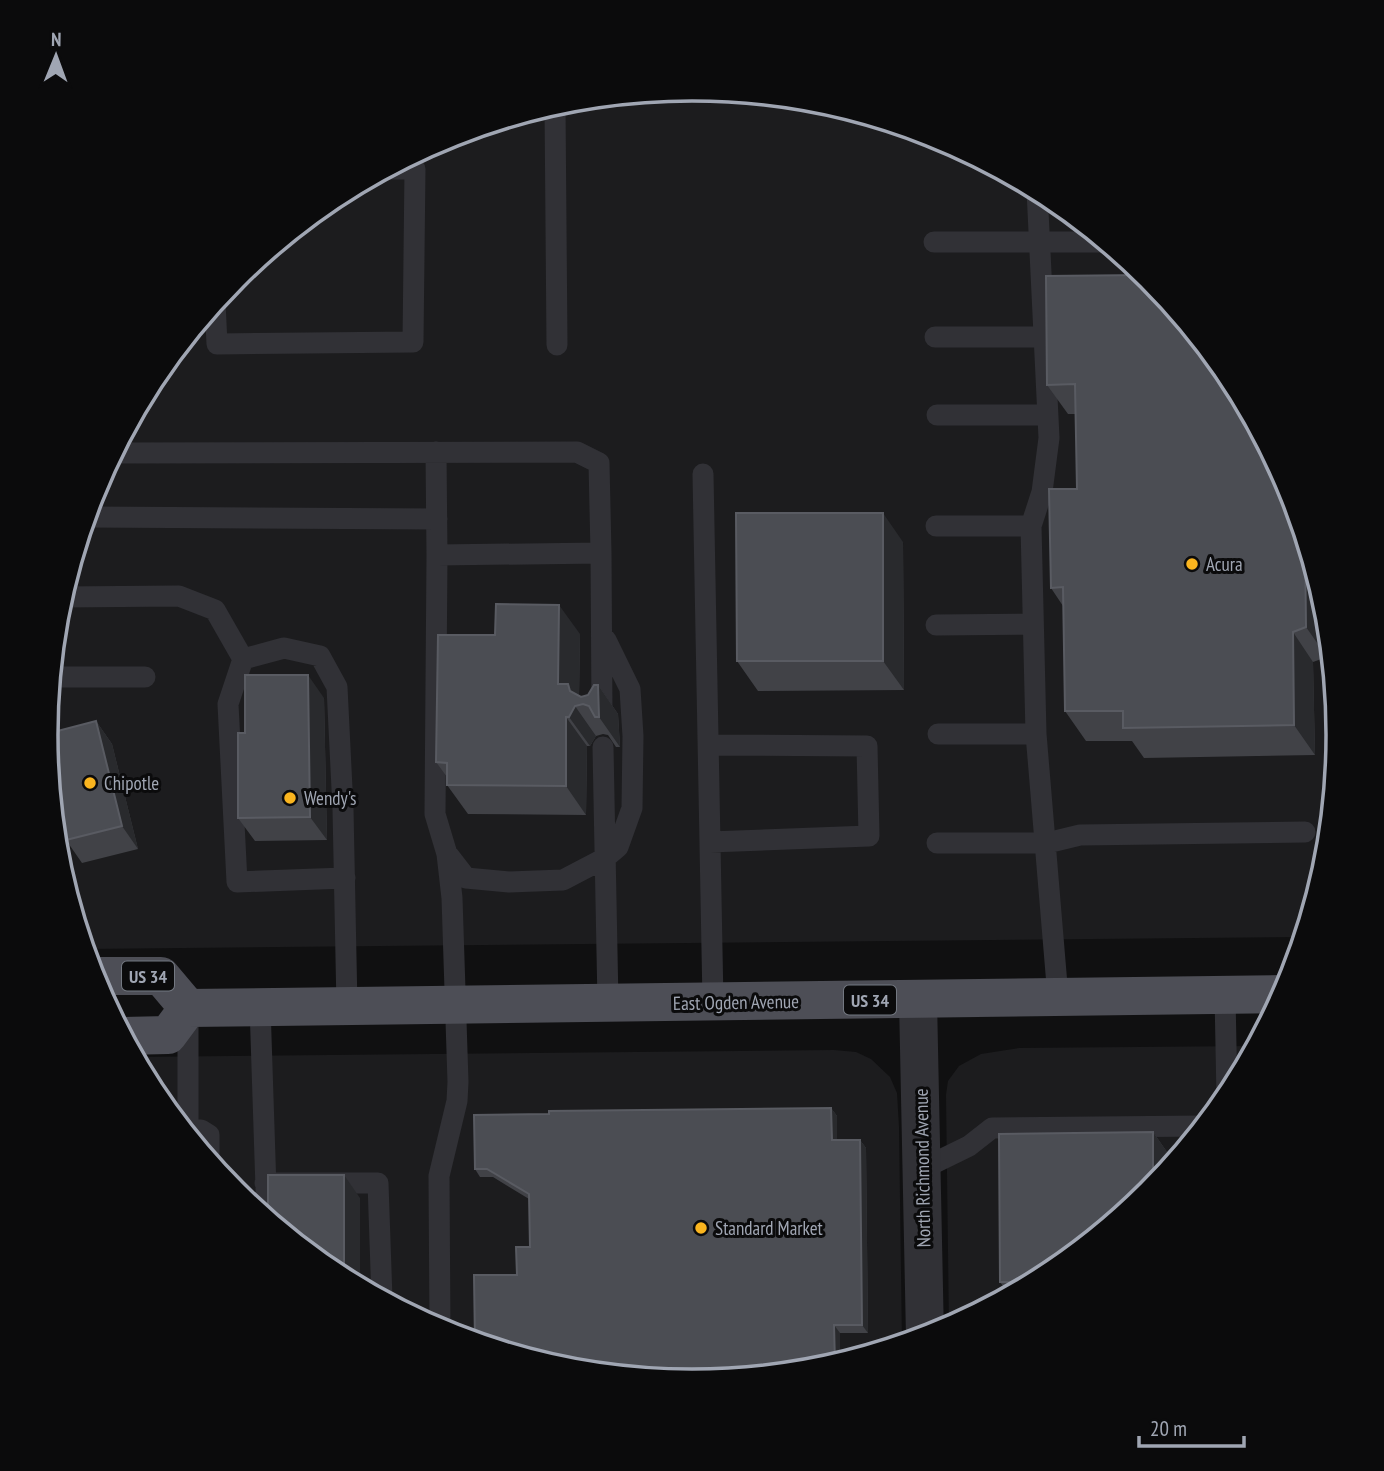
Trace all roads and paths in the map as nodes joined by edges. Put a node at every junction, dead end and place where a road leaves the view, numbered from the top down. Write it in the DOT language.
graph roads {
  1 [pos="555,116"];
  2 [pos="407,169"];
  3 [pos="1038,204"];
  4 [pos="934,242"];
  5 [pos="1039,242"];
  6 [pos="1090,242"];
  7 [pos="216,316"];
  8 [pos="935,337"];
  9 [pos="1044,337"];
  10 [pos="557,345"];
  11 [pos="936,415"];
  12 [pos="1048,415"];
  13 [pos="436,452"];
  14 [pos="124,453"];
  15 [pos="702,474"];
  16 [pos="97,517"];
  17 [pos="437,519"];
  18 [pos="936,526"];
  19 [pos="1031,526"];
  20 [pos="601,554"];
  21 [pos="437,555"];
  22 [pos="73,597"];
  23 [pos="1034,624"];
  24 [pos="936,625"];
  25 [pos="603,631"];
  26 [pos="243,659"];
  27 [pos="61,677"];
  28 [pos="145,677"];
  29 [pos="602,714"];
  30 [pos="938,734"];
  31 [pos="1036,734"];
  32 [pos="708,745"];
  33 [pos="603,747"];
  34 [pos="1305,832"];
  35 [pos="710,842"];
  36 [pos="937,843"];
  37 [pos="1047,843"];
  38 [pos="447,854"];
  39 [pos="605,858"];
  40 [pos="345,878"];
  41 [pos="105,976"];
  42 [pos="1271,994"];
  43 [pos="1225,995"];
  44 [pos="1058,998"];
  45 [pos="919,1000"];
  46 [pos="713,1002"];
  47 [pos="608,1003"];
  48 [pos="457,1005"];
  49 [pos="260,1006"];
  50 [pos="348,1007"];
  51 [pos="188,1008"];
  52 [pos="134,1036"];
  53 [pos="1227,1076"];
  54 [pos="186,1118"];
  55 [pos="1192,1126"];
  56 [pos="196,1130"];
  57 [pos="209,1147"];
  58 [pos="922,1169"];
  59 [pos="265,1182"];
  60 [pos="266,1205"];
  61 [pos="382,1288"];
  62 [pos="440,1317"];
  63 [pos="925,1325"];
  1 -- 10 [label="lane"];
  2 -- 7 [label="lane"];
  3 -- 5 [label="lane"];
  4 -- 5 [label="lane"];
  5 -- 6 [label="lane"];
  5 -- 9 [label="lane"];
  8 -- 9 [label="lane"];
  9 -- 12 [label="lane"];
  11 -- 12 [label="lane"];
  12 -- 19 [label="lane"];
  13 -- 14 [label="lane"];
  13 -- 17 [label="lane"];
  13 -- 20 [label="lane"];
  15 -- 32 [label="lane"];
  16 -- 17 [label="lane"];
  17 -- 21 [label="lane"];
  18 -- 19 [label="lane"];
  19 -- 23 [label="lane"];
  20 -- 21 [label="lane"];
  20 -- 25 [label="lane"];
  21 -- 38 [label="lane"];
  22 -- 26 [label="lane"];
  23 -- 24 [label="lane"];
  23 -- 31 [label="lane"];
  25 -- 29 [label="lane"];
  25 -- 39 [label="lane"];
  26 -- 40 [label="lane"];
  26 -- 40 [label="lane"];
  27 -- 28 [label="lane"];
  30 -- 31 [label="lane"];
  31 -- 37 [label="lane"];
  32 -- 35 [label="lane"];
  32 -- 35 [label="lane"];
  33 -- 39 [label="lane"];
  34 -- 37 [label="lane"];
  35 -- 46 [label="lane"];
  36 -- 37 [label="lane"];
  37 -- 44 [label="lane"];
  38 -- 39 [label="lane"];
  38 -- 48 [label="lane"];
  39 -- 47 [label="lane"];
  40 -- 50 [label="lane"];
  41 -- 51 [label="main road, US 34"];
  42 -- 43 [label="main road, East Ogden Avenue / US 34"];
  43 -- 44 [label="main road, East Ogden Avenue / US 34"];
  43 -- 53 [label="lane"];
  44 -- 45 [label="main road, East Ogden Avenue / US 34"];
  45 -- 46 [label="main road, East Ogden Avenue / US 34"];
  45 -- 58 [label="street, North Richmond Avenue"];
  46 -- 47 [label="main road, East Ogden Avenue / US 34"];
  47 -- 48 [label="main road, East Ogden Avenue / US 34"];
  48 -- 50 [label="main road, East Ogden Avenue / US 34"];
  48 -- 62 [label="lane"];
  49 -- 50 [label="main road, East Ogden Avenue / US 34"];
  49 -- 51 [label="main road, East Ogden Avenue / US 34"];
  49 -- 59 [label="lane"];
  51 -- 52 [label="main road, US 34"];
  51 -- 54 [label="lane"];
  55 -- 58 [label="lane"];
  56 -- 57 [label="lane"];
  58 -- 63 [label="street, North Richmond Avenue"];
  59 -- 60 [label="lane"];
  59 -- 61 [label="lane"];
}
